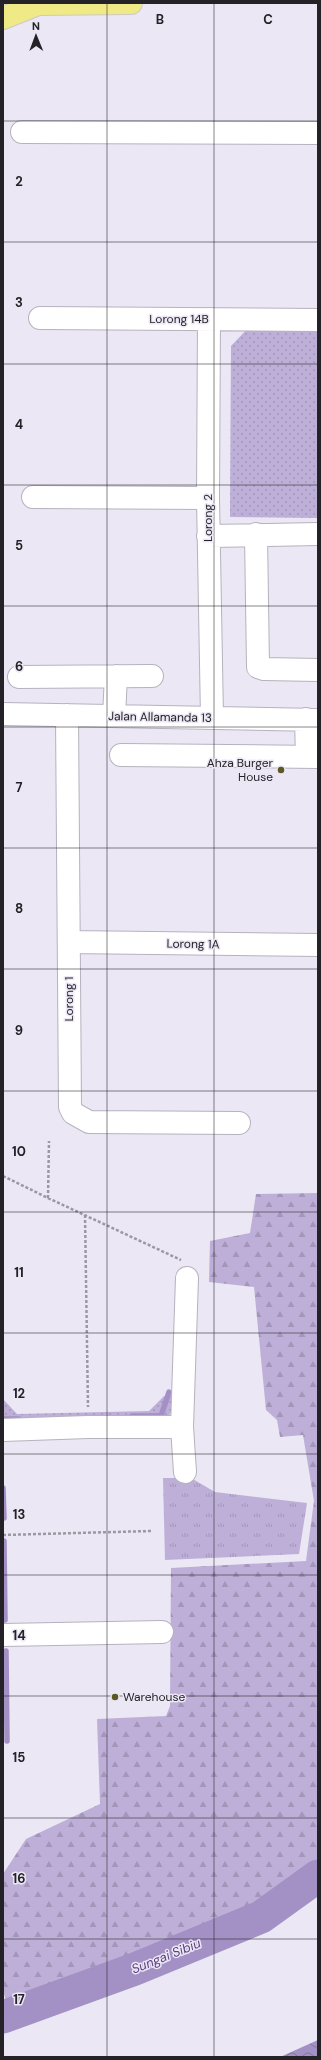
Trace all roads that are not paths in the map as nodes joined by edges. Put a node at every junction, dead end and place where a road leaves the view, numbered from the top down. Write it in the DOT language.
graph roads {
  1 [pos="131,3"];
  2 [pos="3,18"];
  3 [pos="22,132"];
  4 [pos="318,133"];
  5 [pos="40,318"];
  6 [pos="210,319"];
  7 [pos="318,320"];
  8 [pos="33,497"];
  9 [pos="208,498"];
  10 [pos="256,534"];
  11 [pos="318,534"];
  12 [pos="208,536"];
  13 [pos="318,670"];
  14 [pos="116,676"];
  15 [pos="152,676"];
  16 [pos="19,677"];
  17 [pos="3,714"];
  18 [pos="67,715"];
  19 [pos="114,716"];
  20 [pos="212,718"];
  21 [pos="312,719"];
  22 [pos="121,755"];
  23 [pos="312,757"];
  24 [pos="69,942"];
  25 [pos="318,945"];
  26 [pos="239,1123"];
  27 [pos="187,1270"];
  28 [pos="182,1427"];
  29 [pos="3,1430"];
  30 [pos="185,1472"];
  31 [pos="162,1632"];
  32 [pos="3,1635"];
  1 -- 2 [label="main road"];
  3 -- 4 [label="street"];
  5 -- 6 [label="street, Lorong 14B"];
  6 -- 7 [label="street, Lorong 14B"];
  6 -- 9 [label="street, Lorong 2"];
  8 -- 9 [label="street"];
  9 -- 12 [label="street, Lorong 2"];
  10 -- 11 [label="street"];
  10 -- 12 [label="street"];
  10 -- 13 [label="street"];
  12 -- 20 [label="street, Lorong 2"];
  14 -- 15 [label="street"];
  14 -- 16 [label="street"];
  14 -- 19 [label="street"];
  17 -- 18 [label="street, Jalan Allamanda 13"];
  18 -- 19 [label="street, Jalan Allamanda 13"];
  18 -- 24 [label="street, Lorong 1"];
  19 -- 20 [label="street, Jalan Allamanda 13"];
  20 -- 21 [label="street, Jalan Allamanda 13"];
  21 -- 23 [label="street"];
  22 -- 23 [label="street"];
  24 -- 25 [label="street, Lorong 1A"];
  24 -- 26 [label="street, Lorong 1"];
  27 -- 28 [label="street"];
  28 -- 29 [label="street"];
  28 -- 30 [label="street"];
  31 -- 32 [label="street"];
}
